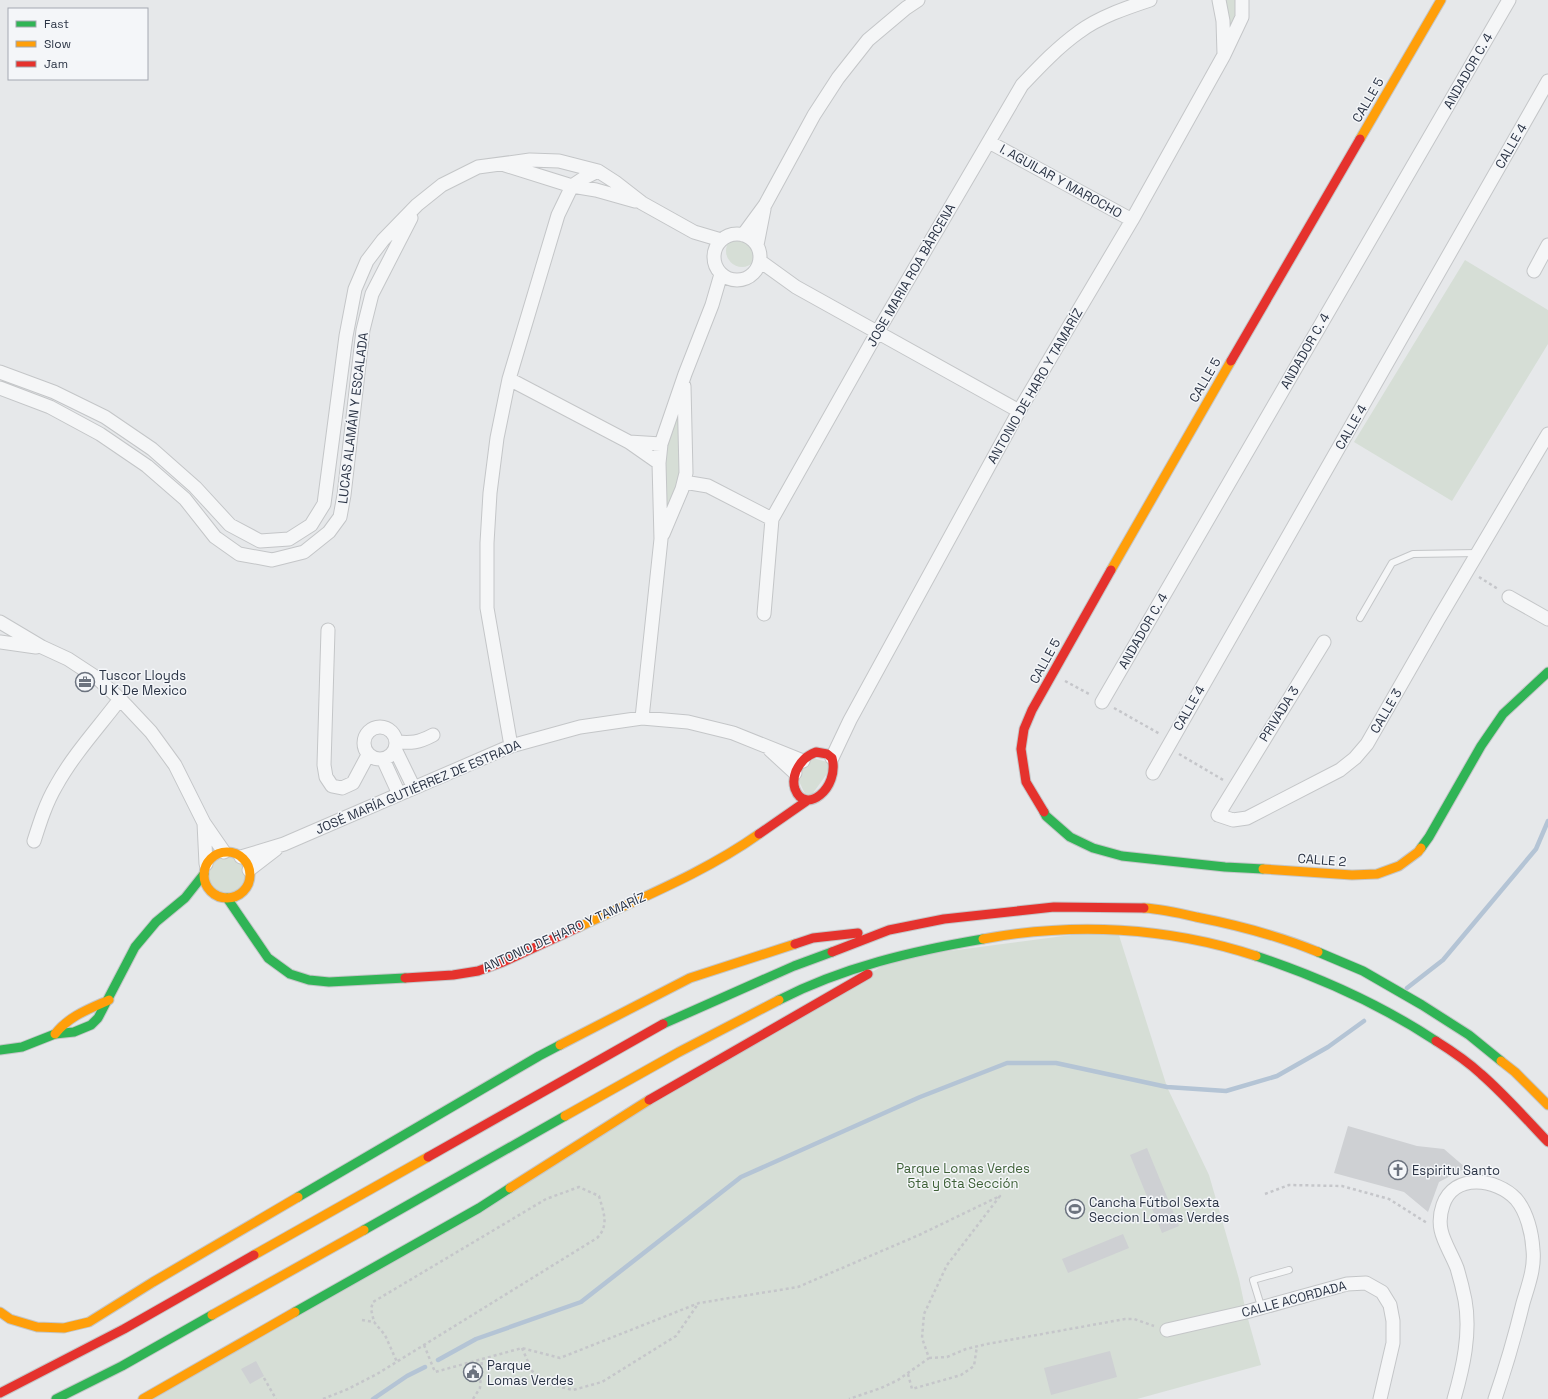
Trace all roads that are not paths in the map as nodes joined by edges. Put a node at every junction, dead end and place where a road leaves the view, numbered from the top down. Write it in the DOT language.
graph roads {
  1 [pos="918,0"];
  2 [pos="1150,0"];
  3 [pos="1219,0"];
  4 [pos="1242,0"];
  5 [pos="1441,0"];
  6 [pos="1509,0"];
  7 [pos="1224,56"];
  8 [pos="1548,81"];
  9 [pos="989,142"];
  10 [pos="502,164"];
  11 [pos="598,172"];
  12 [pos="572,186"];
  13 [pos="642,203"];
  14 [pos="417,205"];
  15 [pos="765,205"];
  16 [pos="1132,220"];
  17 [pos="694,232"];
  18 [pos="743,235"];
  19 [pos="721,240"];
  20 [pos="757,245"];
  21 [pos="1548,245"];
  22 [pos="714,254"];
  23 [pos="757,267"];
  24 [pos="1534,271"];
  25 [pos="727,277"];
  26 [pos="878,331"];
  27 [pos="0,372"];
  28 [pos="685,374"];
  29 [pos="509,379"];
  30 [pos="0,388"];
  31 [pos="1019,411"];
  32 [pos="1548,434"];
  33 [pos="685,439"];
  34 [pos="662,440"];
  35 [pos="629,442"];
  36 [pos="686,461"];
  37 [pos="660,463"];
  38 [pos="660,483"];
  39 [pos="683,486"];
  40 [pos="708,486"];
  41 [pos="772,519"];
  42 [pos="661,539"];
  43 [pos="1478,553"];
  44 [pos="1509,596"];
  45 [pos="764,614"];
  46 [pos="1360,618"];
  47 [pos="1548,619"];
  48 [pos="0,622"];
  49 [pos="328,630"];
  50 [pos="0,642"];
  51 [pos="1324,642"];
  52 [pos="42,647"];
  53 [pos="1548,672"];
  54 [pos="120,700"];
  55 [pos="1102,702"];
  56 [pos="642,718"];
  57 [pos="433,735"];
  58 [pos="395,745"];
  59 [pos="765,745"];
  60 [pos="511,746"];
  61 [pos="368,755"];
  62 [pos="827,755"];
  63 [pos="383,759"];
  64 [pos="803,761"];
  65 [pos="795,773"];
  66 [pos="1153,773"];
  67 [pos="1026,782"];
  68 [pos="1234,786"];
  69 [pos="414,788"];
  70 [pos="796,793"];
  71 [pos="399,794"];
  72 [pos="808,800"];
  73 [pos="784,817"];
  74 [pos="204,824"];
  75 [pos="34,841"];
  76 [pos="284,844"];
  77 [pos="224,852"];
  78 [pos="241,857"];
  79 [pos="205,869"];
  80 [pos="249,870"];
  81 [pos="212,893"];
  82 [pos="185,898"];
  83 [pos="227,898"];
  84 [pos="244,899"];
  85 [pos="250,929"];
  86 [pos="889,930"];
  87 [pos="896,958"];
  88 [pos="109,1000"];
  89 [pos="55,1034"];
  90 [pos="0,1050"];
  91 [pos="1548,1105"];
  92 [pos="1548,1142"];
  93 [pos="1289,1270"];
  94 [pos="1261,1306"];
  95 [pos="0,1312"];
  96 [pos="1166,1330"];
  97 [pos="0,1393"];
  98 [pos="56,1399"];
  99 [pos="143,1399"];
  100 [pos="1380,1399"];
  101 [pos="1454,1399"];
  102 [pos="1495,1399"];
  1 -- 15 [label="street"];
  2 -- 9 [label="street, JOSE MARIA ROA BÀRCENA"];
  3 -- 7 [label="street"];
  4 -- 7 [label="street, ANTONIO DE HARO Y TAMARÍZ"];
  5 -- 67 [label="main road, CALLE 5"];
  6 -- 55 [label="street, ANDADOR C. 4"];
  7 -- 16 [label="street, ANTONIO DE HARO Y TAMARÍZ"];
  8 -- 66 [label="street, CALLE 4"];
  9 -- 16 [label="street, I. AGUILAR Y MAROCHO"];
  9 -- 26 [label="street, JOSE MARIA ROA BÀRCENA"];
  10 -- 11 [label="street, LUCAS ALAMÁN Y ESCALADA"];
  10 -- 12 [label="street, LUCAS ALAMÁN Y ESCALADA"];
  10 -- 14 [label="street, LUCAS ALAMÁN Y ESCALADA"];
  11 -- 12 [label="street"];
  11 -- 13 [label="street, LUCAS ALAMÁN Y ESCALADA"];
  12 -- 13 [label="street, LUCAS ALAMÁN Y ESCALADA"];
  12 -- 29 [label="street"];
  13 -- 17 [label="street, LUCAS ALAMÁN Y ESCALADA"];
  14 -- 27 [label="street, LUCAS ALAMÁN Y ESCALADA"];
  14 -- 30 [label="street, LUCAS ALAMÁN Y ESCALADA"];
  15 -- 18 [label="street"];
  15 -- 20 [label="street"];
  16 -- 31 [label="street, ANTONIO DE HARO Y TAMARÍZ"];
  17 -- 19 [label="street, LUCAS ALAMÁN Y ESCALADA"];
  17 -- 22 [label="street, LUCAS ALAMÁN Y ESCALADA"];
  18 -- 19 [label="street"];
  18 -- 20 [label="street"];
  19 -- 22 [label="street"];
  20 -- 23 [label="street"];
  21 -- 24 [label="street"];
  22 -- 25 [label="street"];
  23 -- 25 [label="street"];
  23 -- 26 [label="street"];
  25 -- 28 [label="street"];
  26 -- 31 [label="street"];
  26 -- 41 [label="street, JOSE MARIA ROA BÀRCENA"];
  28 -- 33 [label="street"];
  28 -- 34 [label="street"];
  29 -- 35 [label="street"];
  29 -- 60 [label="street"];
  31 -- 62 [label="street, ANTONIO DE HARO Y TAMARÍZ"];
  32 -- 43 [label="street, CALLE 3"];
  33 -- 34 [label="street"];
  33 -- 36 [label="street"];
  34 -- 35 [label="street"];
  34 -- 37 [label="street"];
  35 -- 37 [label="street"];
  36 -- 39 [label="street"];
  36 -- 40 [label="street"];
  37 -- 38 [label="street"];
  38 -- 39 [label="street"];
  38 -- 42 [label="street"];
  39 -- 40 [label="street"];
  39 -- 42 [label="street"];
  40 -- 41 [label="street"];
  41 -- 45 [label="street, JOSE MARIA ROA BÀRCENA"];
  42 -- 56 [label="street"];
  43 -- 46 [label="lane"];
  43 -- 68 [label="street, CALLE 3"];
  44 -- 47 [label="street"];
  48 -- 52 [label="street"];
  49 -- 61 [label="street"];
  50 -- 52 [label="street"];
  51 -- 68 [label="street, PRIVADA 3"];
  52 -- 54 [label="street"];
  53 -- 67 [label="main road, CALLE 2"];
  54 -- 74 [label="street"];
  54 -- 75 [label="street"];
  56 -- 59 [label="street, JOSÉ MARÍA GUTIÉRREZ DE ESTRADA"];
  56 -- 60 [label="street, JOSÉ MARÍA GUTIÉRREZ DE ESTRADA"];
  57 -- 58 [label="street"];
  58 -- 61 [label="street"];
  58 -- 63 [label="street"];
  58 -- 69 [label="street"];
  59 -- 64 [label="street, JOSÉ MARÍA GUTIÉRREZ DE ESTRADA"];
  59 -- 65 [label="street, JOSÉ MARÍA GUTIÉRREZ DE ESTRADA"];
  60 -- 69 [label="street, JOSÉ MARÍA GUTIÉRREZ DE ESTRADA"];
  61 -- 63 [label="street"];
  62 -- 64 [label="main road"];
  62 -- 72 [label="main road"];
  63 -- 71 [label="street"];
  64 -- 65 [label="main road"];
  65 -- 70 [label="main road"];
  69 -- 71 [label="street, JOSÉ MARÍA GUTIÉRREZ DE ESTRADA"];
  70 -- 72 [label="main road"];
  70 -- 73 [label="main road, ANTONIO DE HARO Y TAMARÍZ"];
  71 -- 76 [label="street, JOSÉ MARÍA GUTIÉRREZ DE ESTRADA"];
  72 -- 73 [label="main road, ANTONIO DE HARO Y TAMARÍZ"];
  73 -- 85 [label="main road, ANTONIO DE HARO Y TAMARÍZ"];
  74 -- 77 [label="street"];
  74 -- 79 [label="street"];
  76 -- 78 [label="street, JOSÉ MARÍA GUTIÉRREZ DE ESTRADA"];
  76 -- 80 [label="street, JOSÉ MARÍA GUTIÉRREZ DE ESTRADA"];
  77 -- 78 [label="main road"];
  77 -- 79 [label="main road"];
  78 -- 80 [label="main road"];
  79 -- 81 [label="main road"];
  79 -- 82 [label="main road"];
  80 -- 84 [label="main road"];
  81 -- 82 [label="main road"];
  81 -- 83 [label="main road"];
  82 -- 88 [label="main road"];
  83 -- 84 [label="main road"];
  83 -- 85 [label="main road, ANTONIO DE HARO Y TAMARÍZ"];
  84 -- 85 [label="main road, ANTONIO DE HARO Y TAMARÍZ"];
  86 -- 91 [label="main road"];
  86 -- 95 [label="main road"];
  86 -- 97 [label="main road"];
  87 -- 92 [label="main road"];
  87 -- 98 [label="main road"];
  87 -- 99 [label="main road"];
  88 -- 89 [label="main road"];
  88 -- 89 [label="main road"];
  89 -- 90 [label="main road"];
  93 -- 94 [label="lane"];
  94 -- 96 [label="street, CALLE ACORDADA"];
  94 -- 100 [label="street, CALLE ACORDADA"];
  101 -- 102 [label="street"];
}
